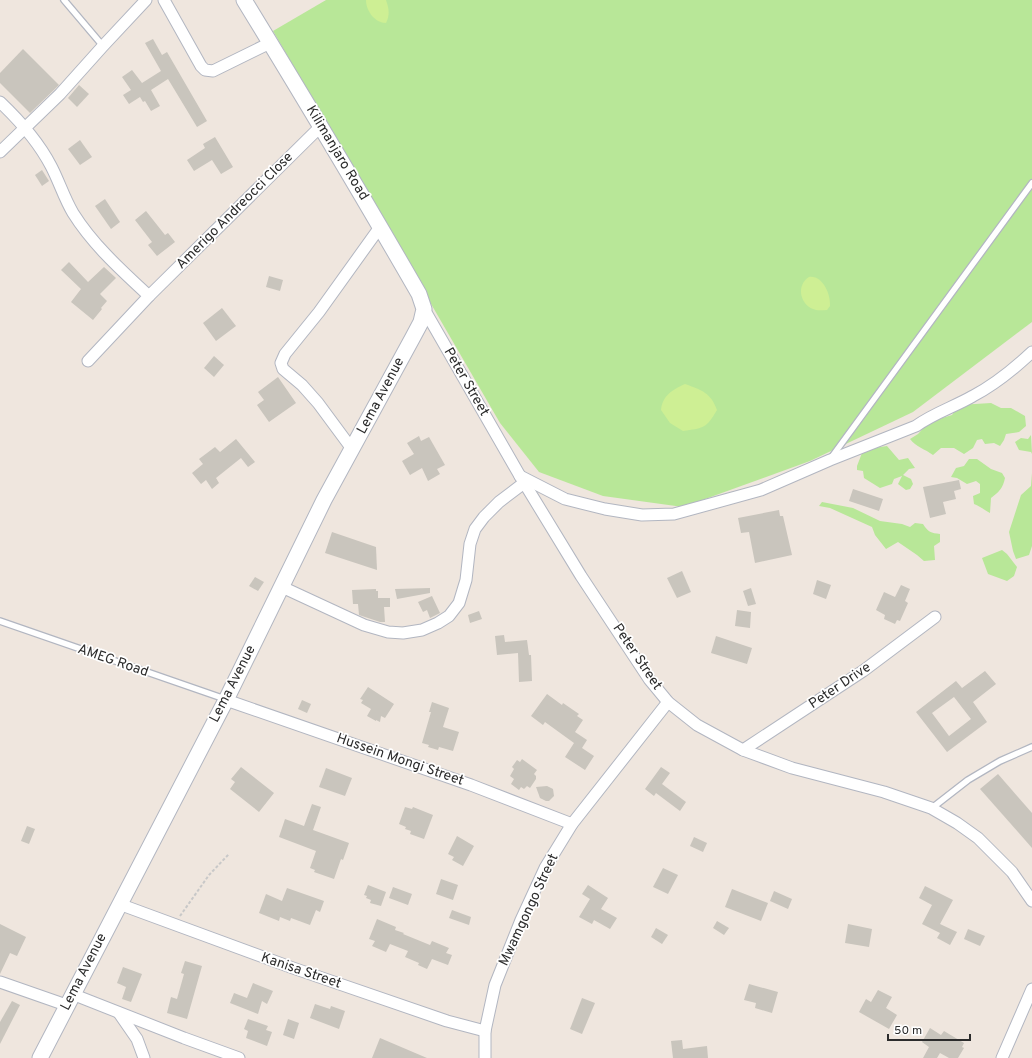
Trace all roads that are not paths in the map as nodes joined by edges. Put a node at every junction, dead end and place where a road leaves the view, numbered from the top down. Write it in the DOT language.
graph roads {
  1 [pos="64,0"];
  2 [pos="146,0"];
  3 [pos="164,0"];
  4 [pos="244,0"];
  5 [pos="270,43"];
  6 [pos="103,46"];
  7 [pos="0,102"];
  8 [pos="321,126"];
  9 [pos="25,127"];
  10 [pos="0,152"];
  11 [pos="1032,183"];
  12 [pos="380,227"];
  13 [pos="149,296"];
  14 [pos="424,310"];
  15 [pos="1032,352"];
  16 [pos="88,361"];
  17 [pos="352,449"];
  18 [pos="830,460"];
  19 [pos="522,479"];
  20 [pos="282,587"];
  21 [pos="935,617"];
  22 [pos="0,622"];
  23 [pos="226,700"];
  24 [pos="668,702"];
  25 [pos="1032,747"];
  26 [pos="743,750"];
  27 [pos="931,808"];
  28 [pos="572,824"];
  29 [pos="1032,901"];
  30 [pos="119,904"];
  31 [pos="0,982"];
  32 [pos="1032,989"];
  33 [pos="69,999"];
  34 [pos="118,1013"];
  35 [pos="485,1030"];
  36 [pos="40,1058"];
  37 [pos="144,1058"];
  38 [pos="239,1058"];
  39 [pos="484,1058"];
  40 [pos="1002,1058"];
  1 -- 6 [label="lane"];
  2 -- 6 [label="street"];
  3 -- 5 [label="street"];
  4 -- 5 [label="main road, Kilimanjaro Road"];
  5 -- 8 [label="main road, Kilimanjaro Road"];
  6 -- 9 [label="street"];
  7 -- 9 [label="street"];
  8 -- 12 [label="main road, Kilimanjaro Road"];
  8 -- 13 [label="street, Amerigo Andreocci Close"];
  9 -- 10 [label="street"];
  9 -- 13 [label="street"];
  11 -- 18 [label="lane"];
  12 -- 14 [label="main road, Kilimanjaro Road"];
  12 -- 17 [label="street"];
  13 -- 16 [label="street, Amerigo Andreocci Close"];
  14 -- 17 [label="main road, Lema Avenue"];
  14 -- 19 [label="street, Peter Street"];
  15 -- 18 [label="street"];
  17 -- 20 [label="main road, Lema Avenue"];
  18 -- 19 [label="street"];
  19 -- 20 [label="street"];
  19 -- 24 [label="street, Peter Street"];
  20 -- 23 [label="main road, Lema Avenue"];
  21 -- 26 [label="street, Peter Drive"];
  22 -- 23 [label="lane, AMEG Road"];
  23 -- 28 [label="street, Hussein Mongi Street"];
  23 -- 30 [label="main road, Lema Avenue"];
  24 -- 26 [label="street, Peter Street"];
  24 -- 28 [label="street, Mwamgongo Street"];
  25 -- 27 [label="lane"];
  26 -- 27 [label="street, Peter Street"];
  27 -- 29 [label="street, Peter Street"];
  28 -- 35 [label="street, Mwamgongo Street"];
  30 -- 33 [label="main road, Lema Avenue"];
  30 -- 35 [label="street, Kanisa Street"];
  31 -- 33 [label="street"];
  32 -- 40 [label="street"];
  33 -- 34 [label="street"];
  33 -- 36 [label="main road, Lema Avenue"];
  34 -- 37 [label="street"];
  34 -- 38 [label="street"];
  35 -- 39 [label="street, Mwamgongo Street"];
}
